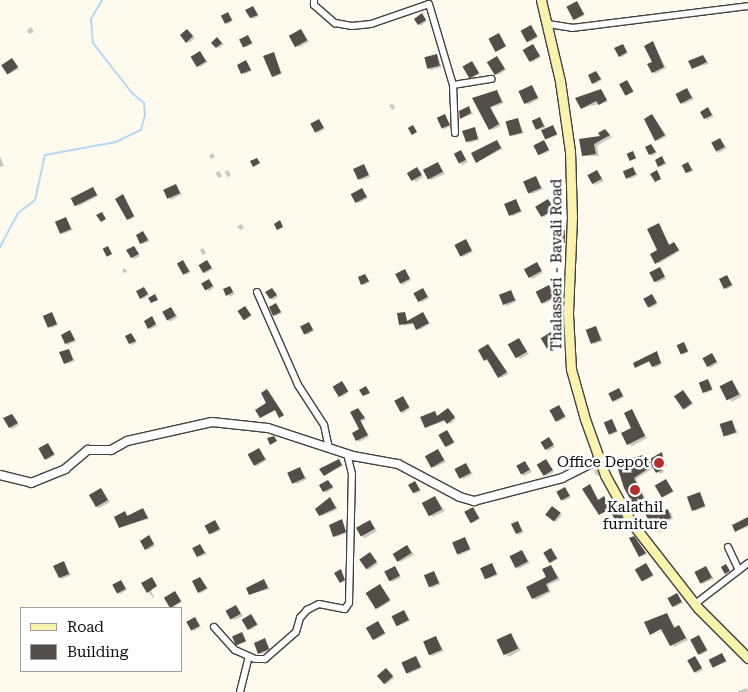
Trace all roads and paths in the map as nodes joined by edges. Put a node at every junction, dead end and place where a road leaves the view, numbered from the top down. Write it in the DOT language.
graph roads {
  1 [pos="314,0"];
  2 [pos="541,0"];
  3 [pos="748,6"];
  4 [pos="548,24"];
  5 [pos="492,78"];
  6 [pos="453,85"];
  7 [pos="455,133"];
  8 [pos="257,292"];
  9 [pos="329,448"];
  10 [pos="347,454"];
  11 [pos="600,459"];
  12 [pos="0,475"];
  13 [pos="728,547"];
  14 [pos="748,563"];
  15 [pos="738,568"];
  16 [pos="695,604"];
  17 [pos="214,627"];
  18 [pos="249,657"];
  19 [pos="748,658"];
  20 [pos="240,692"];
  1 -- 6 [label="street"];
  2 -- 4 [label="main road, Thalasseri - Bavali Road"];
  3 -- 4 [label="street"];
  4 -- 11 [label="main road, Thalasseri - Bavali Road"];
  5 -- 6 [label="street"];
  6 -- 7 [label="street"];
  8 -- 9 [label="street"];
  9 -- 10 [label="street"];
  9 -- 12 [label="street"];
  10 -- 11 [label="street"];
  10 -- 18 [label="street"];
  11 -- 16 [label="main road, Thalasseri - Bavali Road"];
  13 -- 15 [label="street"];
  14 -- 15 [label="street"];
  15 -- 16 [label="street"];
  16 -- 19 [label="main road, Thalasseri - Bavali Road"];
  17 -- 18 [label="street"];
  18 -- 20 [label="street"];
}
